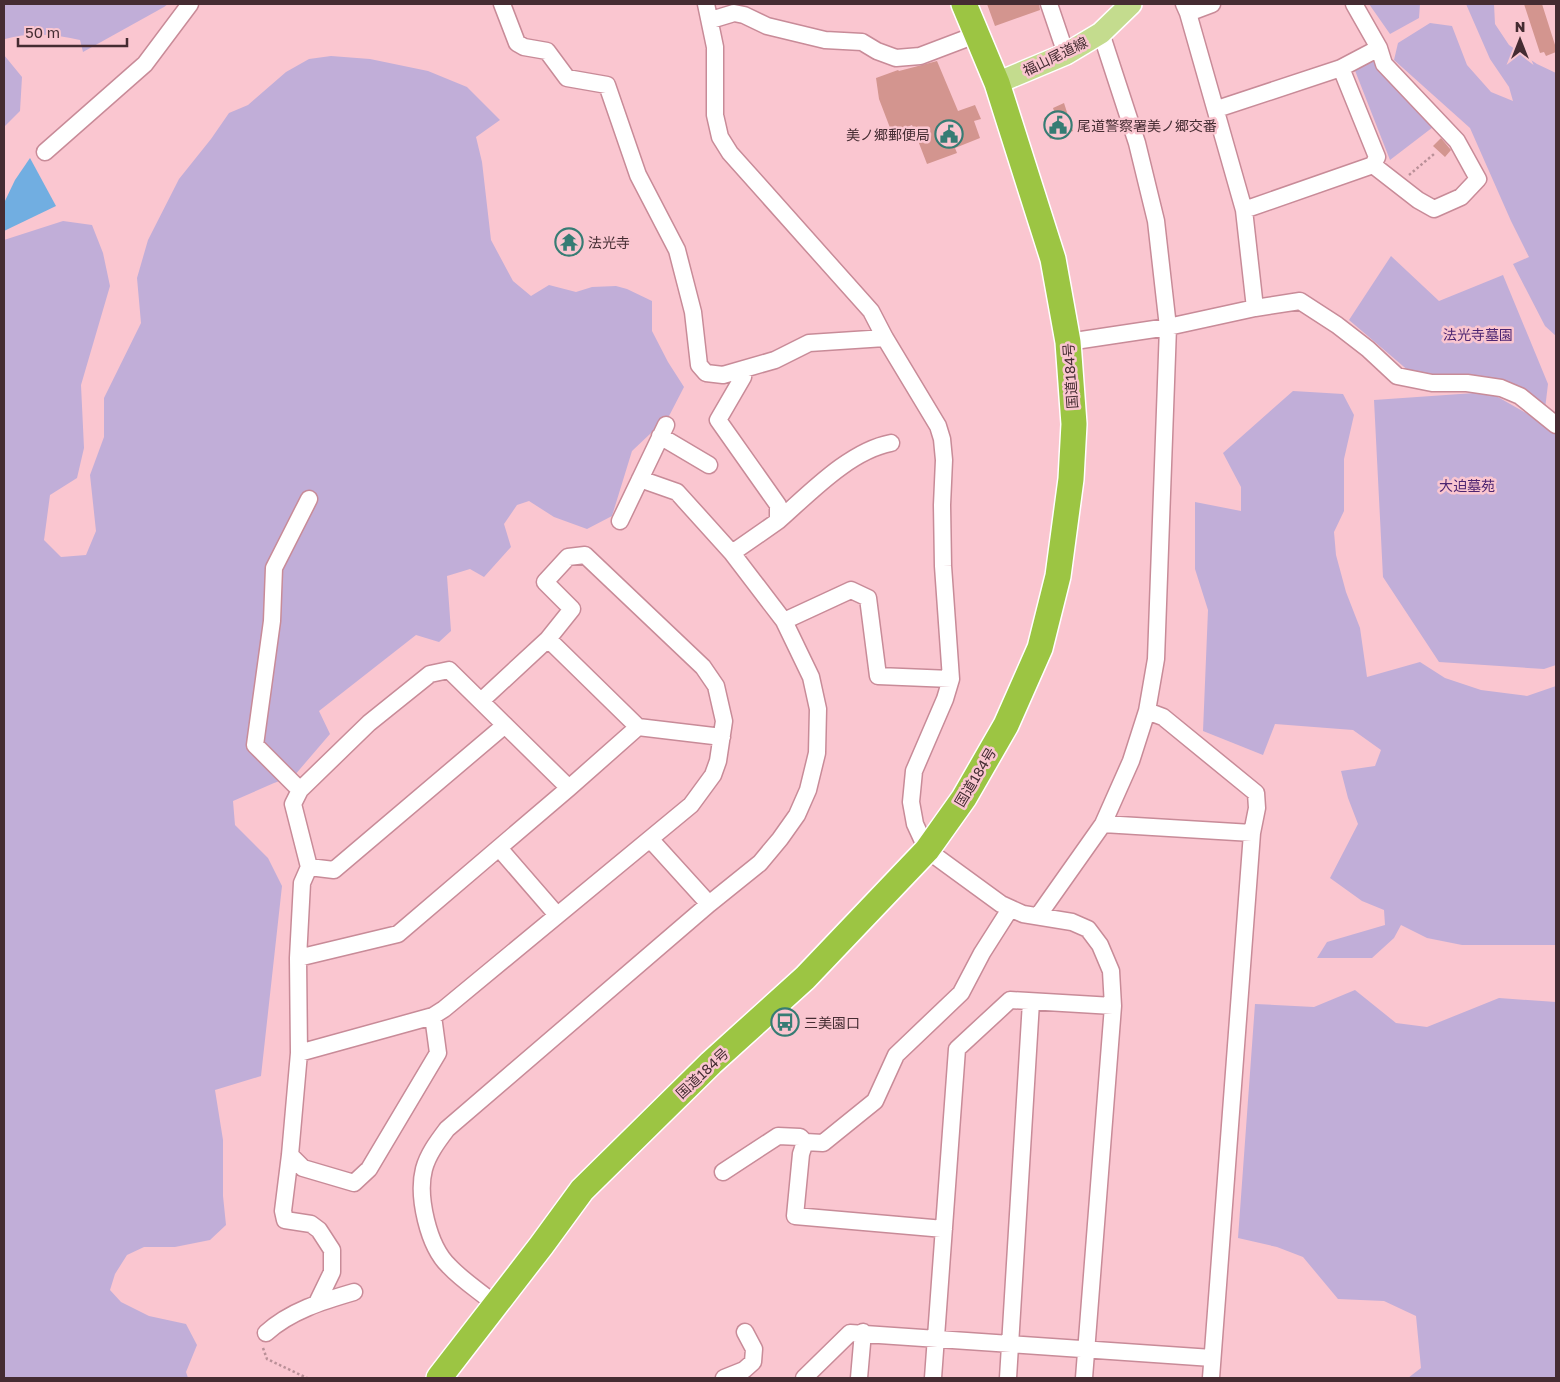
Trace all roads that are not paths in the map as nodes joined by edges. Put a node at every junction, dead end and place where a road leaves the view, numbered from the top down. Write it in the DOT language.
graph roads {
  1 [pos="190,4"];
  2 [pos="502,4"];
  3 [pos="706,4"];
  4 [pos="964,4"];
  5 [pos="1049,4"];
  6 [pos="1131,4"];
  7 [pos="1212,4"];
  8 [pos="1354,4"];
  9 [pos="1186,8"];
  10 [pos="710,20"];
  11 [pos="1101,33"];
  12 [pos="978,34"];
  13 [pos="1379,48"];
  14 [pos="1066,54"];
  15 [pos="1341,68"];
  16 [pos="997,83"];
  17 [pos="1217,110"];
  18 [pos="45,152"];
  19 [pos="1373,165"];
  20 [pos="1244,210"];
  21 [pos="1255,308"];
  22 [pos="1168,327"];
  23 [pos="885,338"];
  24 [pos="1068,342"];
  25 [pos="744,369"];
  26 [pos="1556,425"];
  27 [pos="891,443"];
  28 [pos="708,465"];
  29 [pos="640,479"];
  30 [pos="309,499"];
  31 [pos="620,521"];
  32 [pos="778,521"];
  33 [pos="732,553"];
  34 [pos="784,621"];
  35 [pos="548,639"];
  36 [pos="950,679"];
  37 [pos="481,701"];
  38 [pos="1147,711"];
  39 [pos="505,725"];
  40 [pos="638,727"];
  41 [pos="722,737"];
  42 [pos="569,788"];
  43 [pos="300,790"];
  44 [pos="1103,824"];
  45 [pos="1252,833"];
  46 [pos="650,839"];
  47 [pos="499,848"];
  48 [pos="927,850"];
  49 [pos="309,867"];
  50 [pos="709,904"];
  51 [pos="1010,909"];
  52 [pos="558,915"];
  53 [pos="1038,916"];
  54 [pos="298,958"];
  55 [pos="1031,1002"];
  56 [pos="1112,1006"];
  57 [pos="432,1016"];
  58 [pos="299,1052"];
  59 [pos="805,1142"];
  60 [pos="290,1155"];
  61 [pos="723,1172"];
  62 [pos="944,1229"];
  63 [pos="354,1292"];
  64 [pos="317,1303"];
  65 [pos="496,1305"];
  66 [pos="266,1332"];
  67 [pos="745,1332"];
  68 [pos="863,1332"];
  69 [pos="936,1338"];
  70 [pos="1011,1345"];
  71 [pos="1086,1349"];
  72 [pos="1212,1358"];
  73 [pos="440,1378"];
  74 [pos="724,1378"];
  75 [pos="804,1378"];
  76 [pos="859,1378"];
  77 [pos="933,1378"];
  78 [pos="1008,1378"];
  79 [pos="1084,1378"];
  80 [pos="1210,1378"];
  1 -- 18 [label="street"];
  2 -- 25 [label="street"];
  3 -- 10 [label="street"];
  4 -- 12 [label="highway, 国道184号"];
  5 -- 14 [label="street"];
  6 -- 11 [label="main road, 福山尾道線"];
  7 -- 9 [label="street"];
  8 -- 13 [label="street"];
  9 -- 17 [label="street"];
  10 -- 12 [label="street"];
  10 -- 23 [label="street"];
  11 -- 14 [label="main road, 福山尾道線"];
  11 -- 22 [label="street"];
  12 -- 16 [label="highway, 国道184号"];
  13 -- 15 [label="street"];
  13 -- 19 [label="street"];
  14 -- 16 [label="main road, 福山尾道線"];
  15 -- 17 [label="street"];
  15 -- 19 [label="street"];
  16 -- 24 [label="highway, 国道184号"];
  17 -- 20 [label="street"];
  19 -- 20 [label="street"];
  20 -- 21 [label="street"];
  21 -- 22 [label="street"];
  21 -- 26 [label="street"];
  22 -- 24 [label="street"];
  22 -- 38 [label="street"];
  23 -- 25 [label="street"];
  23 -- 36 [label="street"];
  24 -- 48 [label="highway, 国道184号"];
  25 -- 32 [label="street"];
  27 -- 32 [label="street"];
  28 -- 29 [label="street"];
  29 -- 31 [label="street"];
  29 -- 33 [label="street"];
  30 -- 43 [label="street"];
  32 -- 33 [label="street"];
  33 -- 34 [label="street"];
  34 -- 36 [label="street"];
  34 -- 50 [label="street"];
  35 -- 37 [label="street"];
  35 -- 40 [label="street"];
  35 -- 41 [label="street"];
  36 -- 48 [label="street"];
  37 -- 39 [label="street"];
  37 -- 43 [label="street"];
  38 -- 44 [label="street"];
  38 -- 45 [label="street"];
  39 -- 42 [label="street"];
  39 -- 49 [label="street"];
  40 -- 41 [label="street"];
  40 -- 42 [label="street"];
  41 -- 46 [label="street"];
  42 -- 47 [label="street"];
  43 -- 49 [label="street"];
  44 -- 45 [label="street"];
  44 -- 53 [label="street"];
  45 -- 72 [label="street"];
  46 -- 50 [label="street"];
  46 -- 52 [label="street"];
  47 -- 52 [label="street"];
  47 -- 54 [label="street"];
  48 -- 51 [label="street"];
  48 -- 65 [label="highway, 国道184号"];
  49 -- 54 [label="street"];
  50 -- 65 [label="street"];
  51 -- 53 [label="street"];
  51 -- 59 [label="street"];
  52 -- 57 [label="street"];
  53 -- 56 [label="street"];
  54 -- 58 [label="street"];
  55 -- 56 [label="street"];
  55 -- 62 [label="street"];
  55 -- 70 [label="street"];
  56 -- 71 [label="street"];
  57 -- 58 [label="street"];
  57 -- 60 [label="street"];
  58 -- 60 [label="street"];
  59 -- 61 [label="street"];
  59 -- 62 [label="street"];
  60 -- 64 [label="street"];
  62 -- 69 [label="street"];
  63 -- 64 [label="street"];
  64 -- 66 [label="street"];
  65 -- 73 [label="highway, 国道184号"];
  67 -- 74 [label="street"];
  68 -- 69 [label="street"];
  68 -- 75 [label="street"];
  68 -- 76 [label="street"];
  69 -- 70 [label="street"];
  69 -- 77 [label="street"];
  70 -- 71 [label="street"];
  70 -- 78 [label="street"];
  71 -- 72 [label="street"];
  71 -- 79 [label="street"];
  72 -- 80 [label="street"];
}
